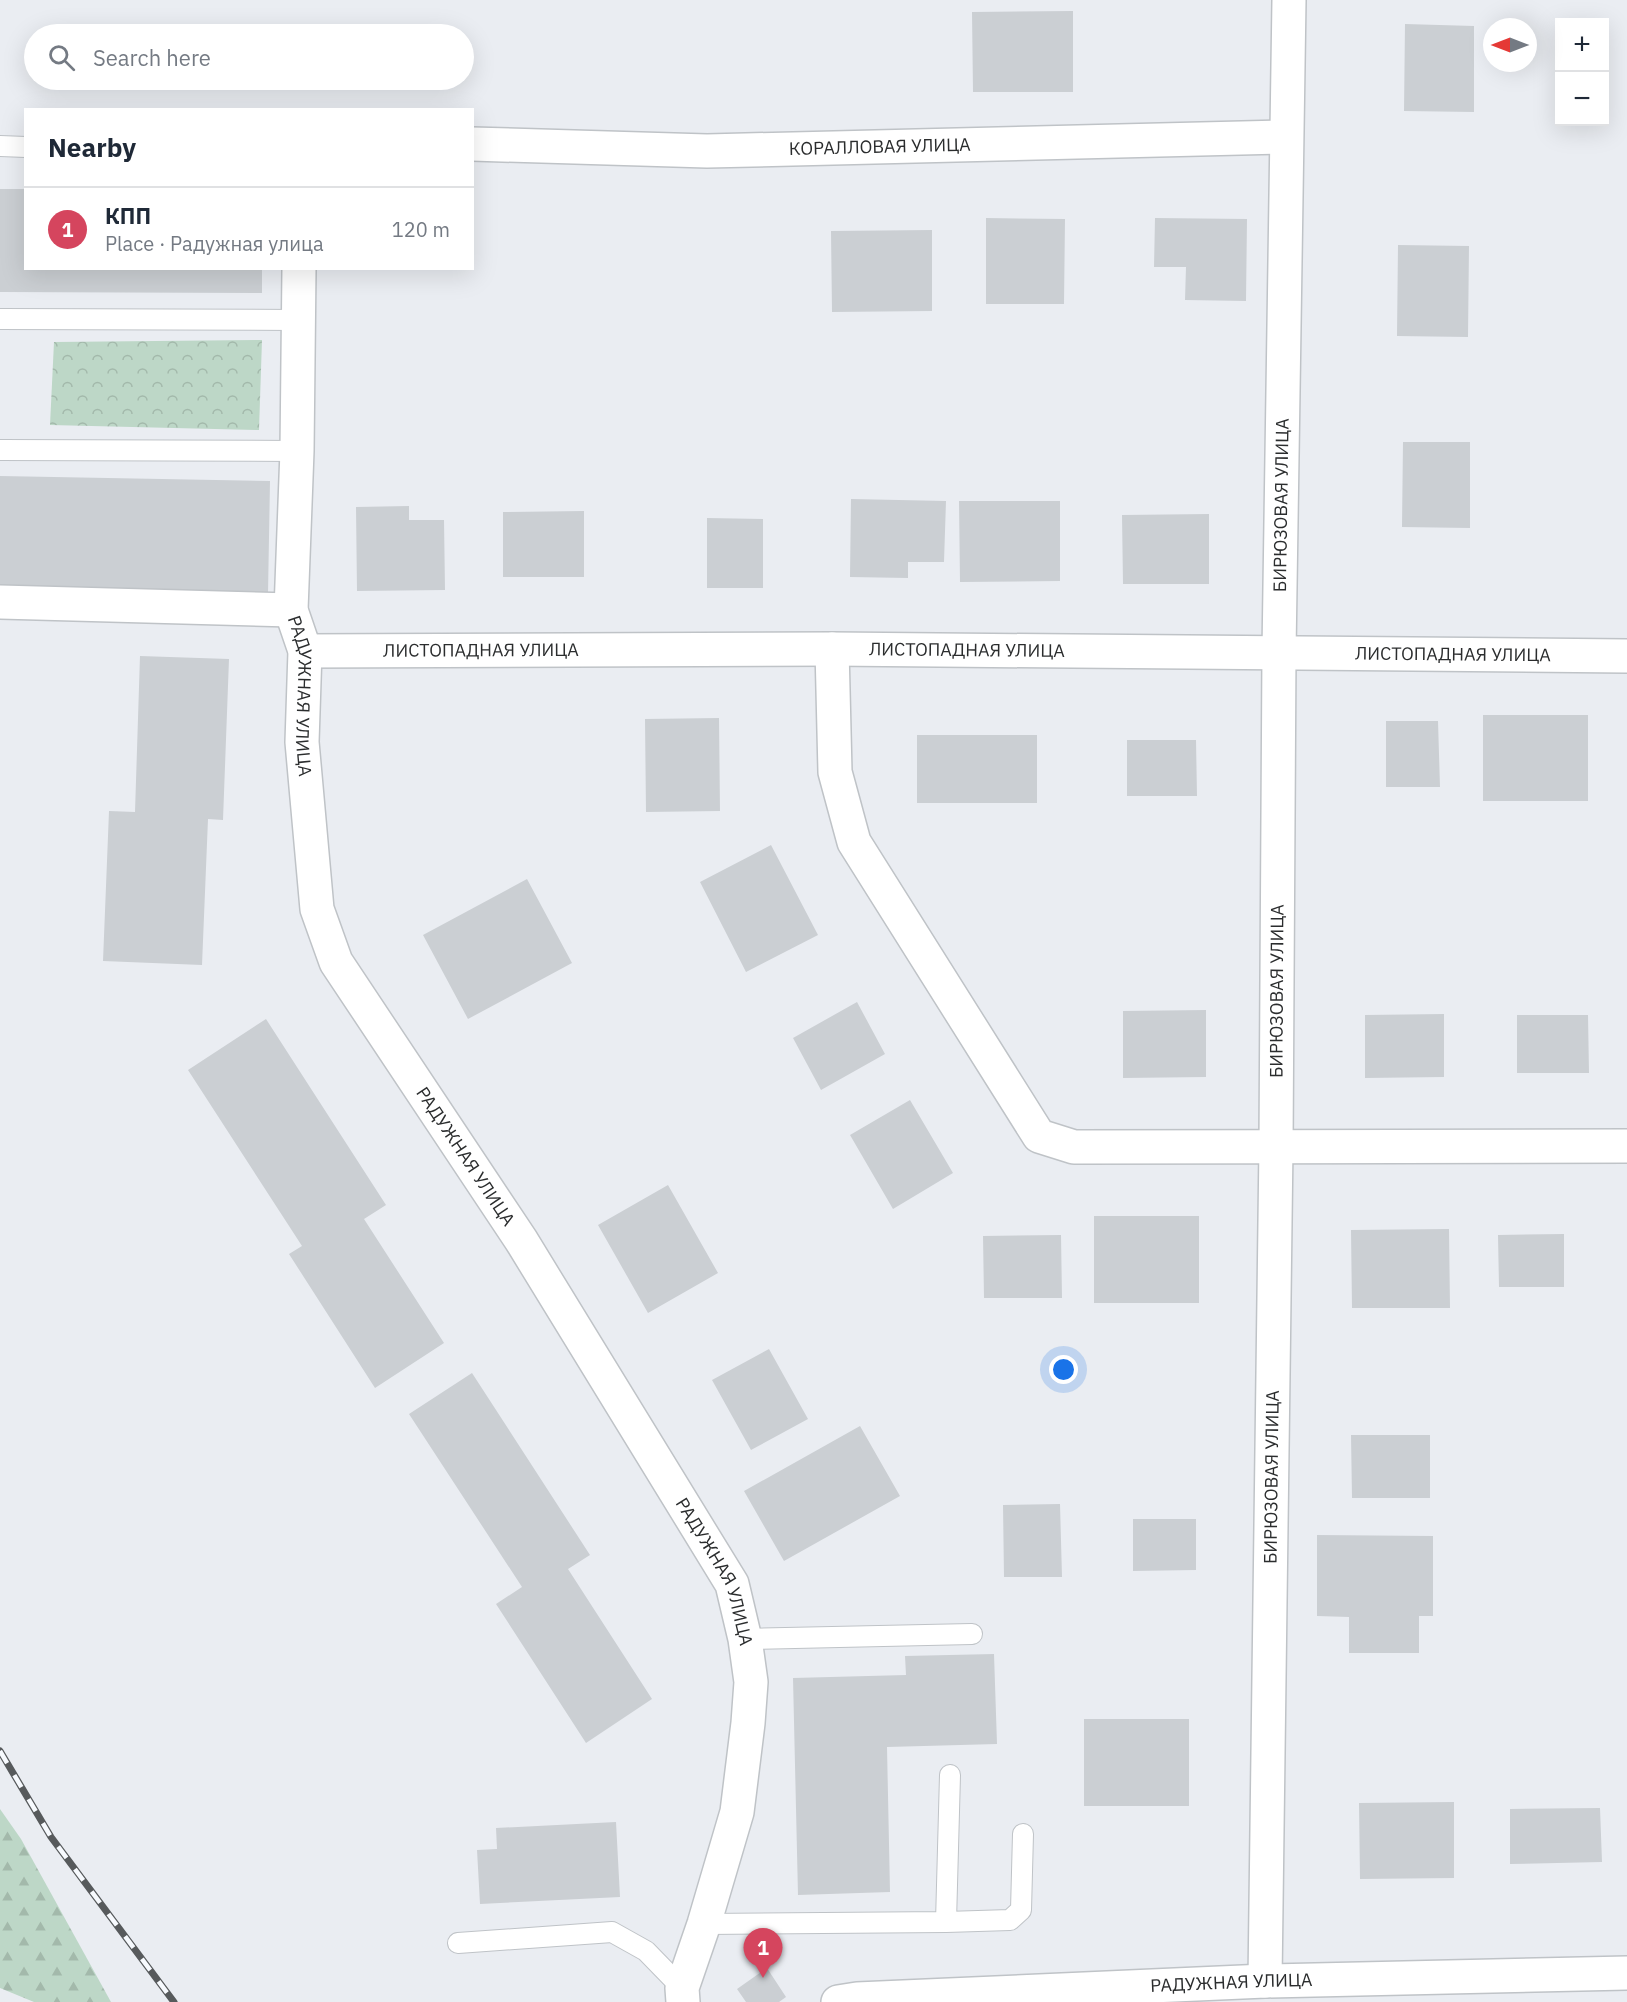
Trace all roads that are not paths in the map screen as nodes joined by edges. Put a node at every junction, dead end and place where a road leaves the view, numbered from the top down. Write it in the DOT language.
graph roads {
  1 [pos="1289,0"];
  2 [pos="1286,137"];
  3 [pos="474,144"];
  4 [pos="0,146"];
  5 [pos="24,147"];
  6 [pos="299,270"];
  7 [pos="0,319"];
  8 [pos="298,320"];
  9 [pos="0,450"];
  10 [pos="297,451"];
  11 [pos="0,602"];
  12 [pos="291,610"];
  13 [pos="832,649"];
  14 [pos="305,651"];
  15 [pos="1279,652"];
  16 [pos="1627,656"];
  17 [pos="1276,1146"];
  18 [pos="1627,1146"];
  19 [pos="972,1634"];
  20 [pos="745,1638"];
  21 [pos="950,1775"];
  22 [pos="1023,1834"];
  23 [pos="946,1922"];
  24 [pos="704,1924"];
  25 [pos="458,1943"];
  26 [pos="1627,1973"];
  27 [pos="1265,1981"];
  28 [pos="682,1995"];
  29 [pos="838,2002"];
  1 -- 2 [label="street, БИРЮЗОВАЯ УЛИЦА"];
  2 -- 3 [label="street, КОРАЛЛОВАЯ УЛИЦА"];
  2 -- 15 [label="street, БИРЮЗОВАЯ УЛИЦА"];
  4 -- 5 [label="lane"];
  6 -- 8 [label="street, РАДУЖНАЯ УЛИЦА"];
  7 -- 8 [label="lane"];
  8 -- 10 [label="street, РАДУЖНАЯ УЛИЦА"];
  9 -- 10 [label="lane"];
  10 -- 12 [label="street, РАДУЖНАЯ УЛИЦА"];
  11 -- 12 [label="street"];
  12 -- 14 [label="street, РАДУЖНАЯ УЛИЦА"];
  13 -- 14 [label="street, ЛИСТОПАДНАЯ УЛИЦА"];
  13 -- 15 [label="street, ЛИСТОПАДНАЯ УЛИЦА"];
  13 -- 17 [label="street"];
  14 -- 20 [label="street, РАДУЖНАЯ УЛИЦА"];
  15 -- 16 [label="street, ЛИСТОПАДНАЯ УЛИЦА"];
  15 -- 17 [label="street, БИРЮЗОВАЯ УЛИЦА"];
  17 -- 18 [label="street"];
  17 -- 27 [label="street, БИРЮЗОВАЯ УЛИЦА"];
  19 -- 20 [label="lane"];
  20 -- 24 [label="street, РАДУЖНАЯ УЛИЦА"];
  21 -- 23 [label="lane"];
  22 -- 23 [label="lane"];
  23 -- 24 [label="lane"];
  24 -- 28 [label="street, РАДУЖНАЯ УЛИЦА"];
  25 -- 28 [label="lane"];
  26 -- 27 [label="street, РАДУЖНАЯ УЛИЦА"];
  27 -- 29 [label="street, РАДУЖНАЯ УЛИЦА"];
}
